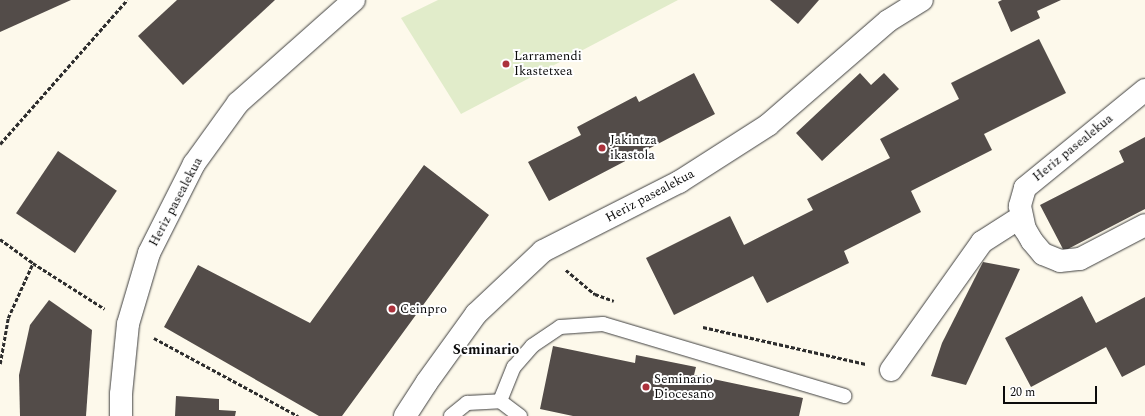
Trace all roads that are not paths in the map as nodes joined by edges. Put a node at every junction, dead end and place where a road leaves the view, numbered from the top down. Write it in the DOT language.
graph roads {
  1 [pos="354,0"];
  2 [pos="922,0"];
  3 [pos="1145,90"];
  4 [pos="1021,217"];
  5 [pos="1145,225"];
  6 [pos="892,370"];
  7 [pos="845,396"];
  8 [pos="500,401"];
  9 [pos="121,416"];
  10 [pos="405,416"];
  11 [pos="451,416"];
  12 [pos="520,416"];
  1 -- 9 [label="street, Heriz pasealekua"];
  2 -- 10 [label="street, Heriz pasealekua"];
  3 -- 4 [label="street, Heriz pasealekua"];
  4 -- 5 [label="street, Heriz pasealekua"];
  4 -- 6 [label="street"];
  7 -- 8 [label="lane"];
  8 -- 11 [label="lane"];
  8 -- 12 [label="lane"];
}
